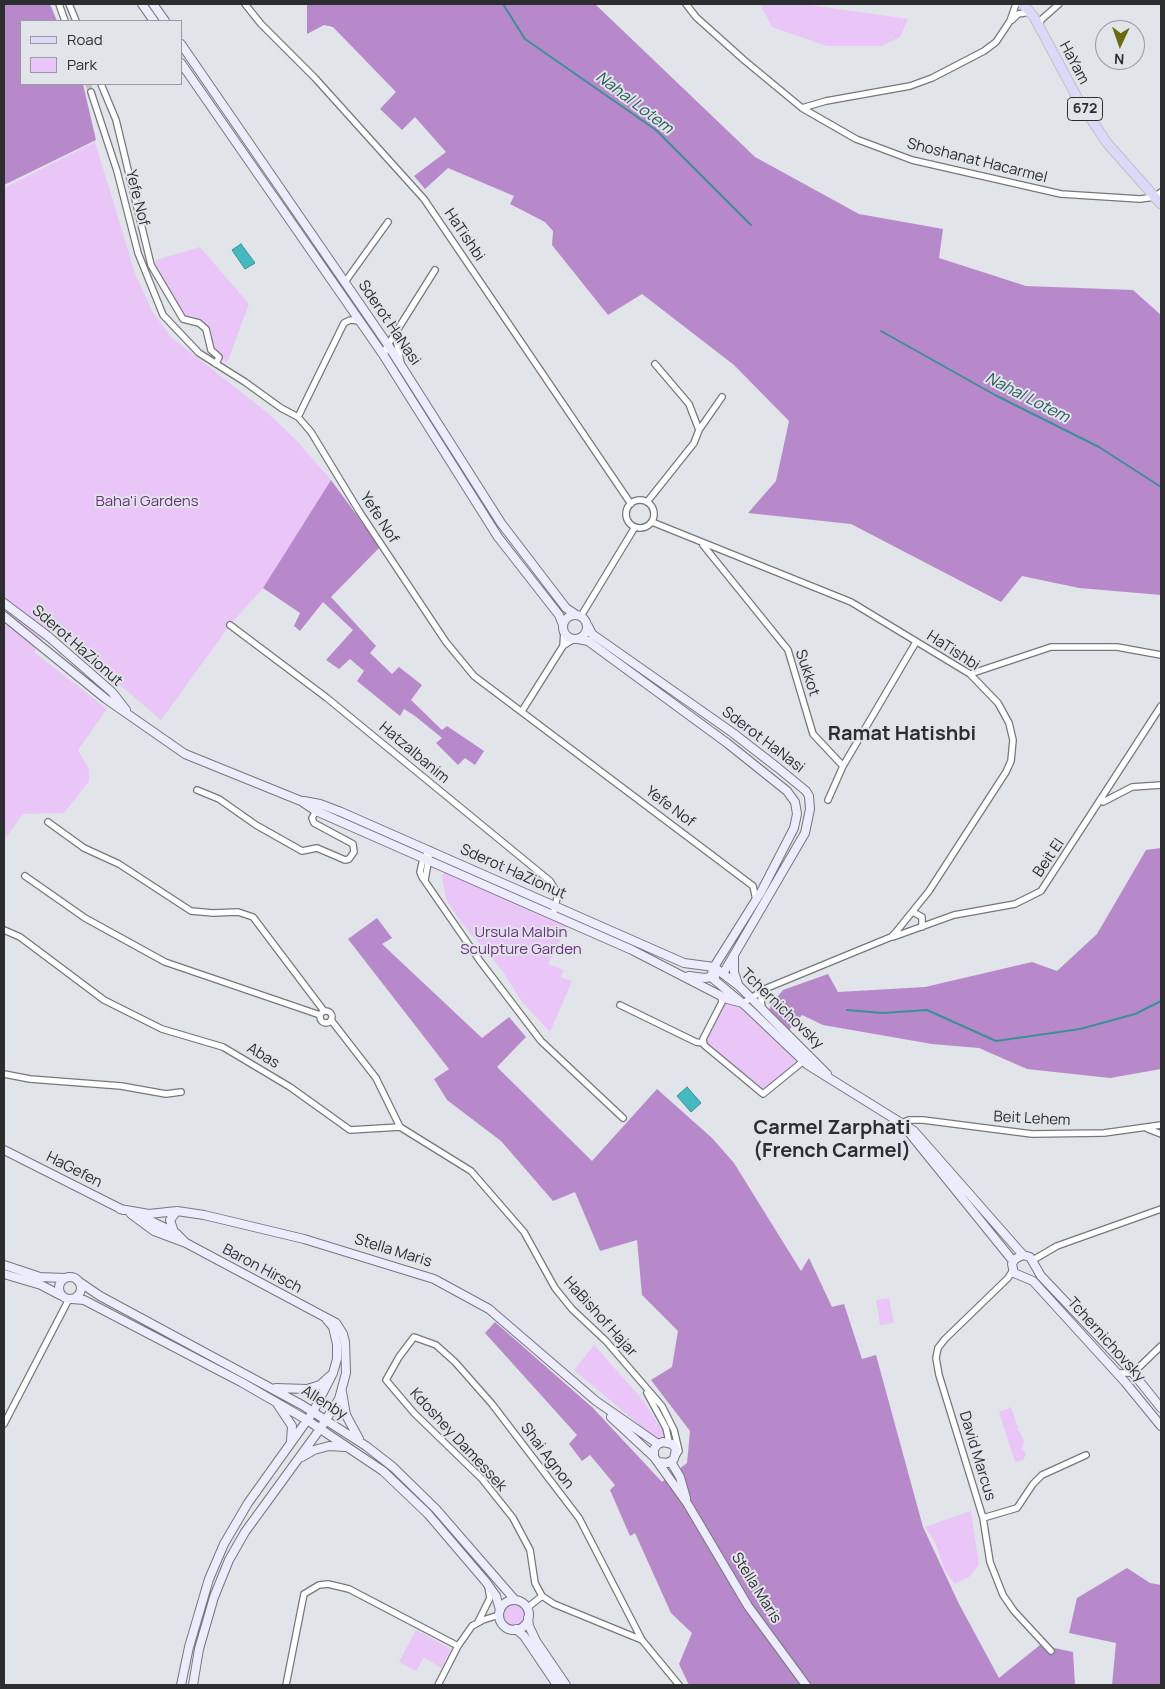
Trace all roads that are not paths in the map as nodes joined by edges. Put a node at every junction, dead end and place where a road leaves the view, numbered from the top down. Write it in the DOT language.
graph roads {
  1 [pos="59,4"];
  2 [pos="69,4"];
  3 [pos="142,4"];
  4 [pos="153,4"];
  5 [pos="245,4"];
  6 [pos="686,4"];
  7 [pos="1016,4"];
  8 [pos="1023,4"];
  9 [pos="1059,4"];
  10 [pos="1030,12"];
  11 [pos="65,20"];
  12 [pos="76,20"];
  13 [pos="153,20"];
  14 [pos="164,20"];
  15 [pos="1010,21"];
  16 [pos="1038,25"];
  17 [pos="182,45"];
  18 [pos="182,64"];
  19 [pos="100,85"];
  20 [pos="91,92"];
  21 [pos="802,108"];
  22 [pos="1159,198"];
  23 [pos="388,222"];
  24 [pos="435,270"];
  25 [pos="345,282"];
  26 [pos="360,321"];
  27 [pos="395,334"];
  28 [pos="388,345"];
  29 [pos="384,356"];
  30 [pos="216,364"];
  31 [pos="655,364"];
  32 [pos="401,365"];
  33 [pos="722,397"];
  34 [pos="298,417"];
  35 [pos="699,430"];
  36 [pos="647,502"];
  37 [pos="631,504"];
  38 [pos="652,522"];
  39 [pos="635,527"];
  40 [pos="702,543"];
  41 [pos="4,603"];
  42 [pos="578,615"];
  43 [pos="4,616"];
  44 [pos="230,625"];
  45 [pos="588,626"];
  46 [pos="564,628"];
  47 [pos="576,639"];
  48 [pos="916,642"];
  49 [pos="563,646"];
  50 [pos="1161,655"];
  51 [pos="970,674"];
  52 [pos="1161,706"];
  53 [pos="522,711"];
  54 [pos="129,714"];
  55 [pos="843,766"];
  56 [pos="1161,785"];
  57 [pos="197,790"];
  58 [pos="828,800"];
  59 [pos="301,801"];
  60 [pos="1099,804"];
  61 [pos="316,811"];
  62 [pos="48,822"];
  63 [pos="430,850"];
  64 [pos="426,860"];
  65 [pos="24,876"];
  66 [pos="765,884"];
  67 [pos="753,886"];
  68 [pos="756,900"];
  69 [pos="556,906"];
  70 [pos="913,912"];
  71 [pos="553,915"];
  72 [pos="908,918"];
  73 [pos="922,927"];
  74 [pos="4,930"];
  75 [pos="914,930"];
  76 [pos="891,937"];
  77 [pos="734,954"];
  78 [pos="714,967"];
  79 [pos="724,972"];
  80 [pos="682,974"];
  81 [pos="711,977"];
  82 [pos="739,986"];
  83 [pos="767,988"];
  84 [pos="721,996"];
  85 [pos="750,997"];
  86 [pos="743,1003"];
  87 [pos="620,1005"];
  88 [pos="763,1012"];
  89 [pos="322,1013"];
  90 [pos="331,1020"];
  91 [pos="703,1043"];
  92 [pos="805,1057"];
  93 [pos="4,1074"];
  94 [pos="181,1092"];
  95 [pos="623,1118"];
  96 [pos="902,1124"];
  97 [pos="1161,1125"];
  98 [pos="400,1127"];
  99 [pos="1146,1128"];
  100 [pos="1161,1134"];
  101 [pos="4,1150"];
  102 [pos="120,1209"];
  103 [pos="1161,1209"];
  104 [pos="174,1212"];
  105 [pos="156,1228"];
  106 [pos="176,1233"];
  107 [pos="186,1243"];
  108 [pos="1023,1255"];
  109 [pos="1013,1261"];
  110 [pos="1034,1263"];
  111 [pos="4,1265"];
  112 [pos="4,1274"];
  113 [pos="1019,1274"];
  114 [pos="65,1278"];
  115 [pos="78,1281"];
  116 [pos="68,1298"];
  117 [pos="325,1318"];
  118 [pos="1161,1346"];
  119 [pos="399,1357"];
  120 [pos="333,1373"];
  121 [pos="1117,1373"];
  122 [pos="1133,1373"];
  123 [pos="638,1378"];
  124 [pos="267,1386"];
  125 [pos="342,1390"];
  126 [pos="268,1397"];
  127 [pos="596,1401"];
  128 [pos="1161,1408"];
  129 [pos="313,1412"];
  130 [pos="307,1420"];
  131 [pos="326,1420"];
  132 [pos="4,1424"];
  133 [pos="1161,1426"];
  134 [pos="320,1429"];
  135 [pos="669,1442"];
  136 [pos="658,1444"];
  137 [pos="289,1446"];
  138 [pos="366,1446"];
  139 [pos="350,1448"];
  140 [pos="1086,1455"];
  141 [pos="298,1459"];
  142 [pos="656,1459"];
  143 [pos="673,1460"];
  144 [pos="688,1502"];
  145 [pos="983,1518"];
  146 [pos="486,1582"];
  147 [pos="542,1596"];
  148 [pos="515,1600"];
  149 [pos="500,1612"];
  150 [pos="528,1612"];
  151 [pos="478,1622"];
  152 [pos="516,1629"];
  153 [pos="642,1640"];
  154 [pos="458,1646"];
  155 [pos="1051,1651"];
  156 [pos="181,1685"];
  157 [pos="192,1685"];
  158 [pos="286,1685"];
  159 [pos="438,1685"];
  160 [pos="557,1685"];
  161 [pos="566,1685"];
  162 [pos="679,1685"];
  163 [pos="806,1685"];
  1 -- 11 [label="street"];
  2 -- 12 [label="street"];
  3 -- 13 [label="street"];
  4 -- 14 [label="street"];
  5 -- 37 [label="street, HaTishbi"];
  6 -- 21 [label="street, Shoshanat Hacarmel"];
  7 -- 15 [label="street"];
  8 -- 10 [label="main road, HaYam / 672"];
  9 -- 16 [label="street"];
  10 -- 15 [label="street"];
  10 -- 16 [label="main road, HaYam / 672"];
  15 -- 21 [label="street"];
  16 -- 22 [label="main road, HaYam / 672"];
  17 -- 25 [label="street, Sderot HaNasi"];
  18 -- 26 [label="street, Sderot HaNasi"];
  19 -- 30 [label="street"];
  20 -- 30 [label="street, Yefe Nof"];
  21 -- 22 [label="street, Shoshanat Hacarmel"];
  23 -- 25 [label="street"];
  24 -- 27 [label="street"];
  25 -- 28 [label="street, Sderot HaNasi"];
  26 -- 29 [label="street, Sderot HaNasi"];
  26 -- 34 [label="street"];
  27 -- 28 [label="street"];
  27 -- 32 [label="street"];
  28 -- 29 [label="street"];
  28 -- 32 [label="street, Sderot HaNasi"];
  29 -- 46 [label="street, Sderot HaNasi"];
  30 -- 34 [label="street, Yefe Nof"];
  31 -- 35 [label="street"];
  32 -- 42 [label="street, Sderot HaNasi"];
  33 -- 35 [label="street"];
  34 -- 53 [label="street, Yefe Nof"];
  35 -- 36 [label="street"];
  36 -- 37 [label="street"];
  36 -- 38 [label="street"];
  37 -- 39 [label="street"];
  38 -- 39 [label="street"];
  38 -- 40 [label="street, HaTishbi"];
  39 -- 42 [label="street"];
  40 -- 48 [label="street, HaTishbi"];
  40 -- 55 [label="street, Sukkot"];
  41 -- 54 [label="street, Sderot HaZionut"];
  42 -- 45 [label="street"];
  42 -- 46 [label="street"];
  43 -- 54 [label="street, Sderot HaZionut"];
  44 -- 69 [label="street, Hatzalbanim"];
  45 -- 47 [label="street"];
  45 -- 77 [label="street, Sderot HaNasi"];
  46 -- 47 [label="street"];
  46 -- 49 [label="street"];
  47 -- 49 [label="street"];
  47 -- 66 [label="street, Sderot HaNasi"];
  48 -- 51 [label="street, HaTishbi"];
  48 -- 55 [label="street"];
  49 -- 53 [label="street"];
  50 -- 51 [label="street"];
  51 -- 70 [label="street, HaTishbi"];
  52 -- 60 [label="street, Beit El"];
  53 -- 67 [label="street, Yefe Nof"];
  54 -- 59 [label="street, Sderot HaZionut"];
  55 -- 58 [label="street"];
  56 -- 60 [label="street"];
  57 -- 61 [label="street"];
  59 -- 61 [label="street, Sderot HaZionut"];
  59 -- 63 [label="street, Sderot HaZionut"];
  60 -- 73 [label="street, Beit El"];
  61 -- 64 [label="street, Sderot HaZionut"];
  62 -- 89 [label="street"];
  63 -- 64 [label="street"];
  63 -- 69 [label="street, Sderot HaZionut"];
  64 -- 71 [label="street, Sderot HaZionut"];
  64 -- 95 [label="street"];
  65 -- 89 [label="street"];
  66 -- 67 [label="street"];
  66 -- 68 [label="street, Sderot HaNasi"];
  67 -- 68 [label="street"];
  68 -- 78 [label="street, Sderot HaNasi"];
  69 -- 71 [label="street"];
  69 -- 78 [label="street, Sderot HaZionut"];
  70 -- 72 [label="street, HaTishbi"];
  70 -- 73 [label="street"];
  71 -- 80 [label="street, Sderot HaZionut"];
  72 -- 75 [label="street"];
  72 -- 76 [label="street, HaTishbi"];
  73 -- 75 [label="street, Beit El"];
  74 -- 98 [label="street, Abas"];
  75 -- 76 [label="street, Beit El"];
  76 -- 83 [label="street, HaTishbi"];
  77 -- 79 [label="street, Sderot HaNasi"];
  77 -- 82 [label="street"];
  78 -- 79 [label="street, Tchernichovsky"];
  78 -- 81 [label="street, Sderot HaNasi"];
  79 -- 81 [label="street"];
  79 -- 82 [label="street, Tchernichovsky"];
  80 -- 81 [label="street"];
  80 -- 84 [label="street, Tchernichovsky"];
  81 -- 86 [label="street"];
  82 -- 85 [label="street, Tchernichovsky"];
  83 -- 85 [label="street, HaTishbi"];
  83 -- 88 [label="street"];
  84 -- 86 [label="street, Tchernichovsky"];
  84 -- 91 [label="street"];
  85 -- 86 [label="street, HaTishbi"];
  85 -- 88 [label="street, Tchernichovsky"];
  86 -- 92 [label="street, Tchernichovsky"];
  87 -- 91 [label="street"];
  88 -- 92 [label="street, Tchernichovsky"];
  89 -- 90 [label="street"];
  89 -- 90 [label="street"];
  90 -- 98 [label="street"];
  91 -- 92 [label="street"];
  92 -- 96 [label="street, Tchernichovsky"];
  93 -- 94 [label="street"];
  96 -- 99 [label="street, Beit Lehem"];
  96 -- 108 [label="street, Tchernichovsky"];
  96 -- 109 [label="street, Tchernichovsky"];
  97 -- 99 [label="street, Beit Lehem"];
  98 -- 123 [label="street, HaBishof Hajar"];
  99 -- 100 [label="street"];
  101 -- 102 [label="street, HaGefen"];
  102 -- 104 [label="street, Stella Maris"];
  102 -- 105 [label="street, HaGefen"];
  103 -- 110 [label="street"];
  104 -- 105 [label="street"];
  104 -- 106 [label="street"];
  104 -- 127 [label="street, Stella Maris"];
  105 -- 106 [label="street, Baron Hirsch"];
  105 -- 107 [label="street, Baron Hirsch"];
  106 -- 107 [label="street, Baron Hirsch"];
  107 -- 117 [label="street, Baron Hirsch"];
  108 -- 109 [label="street"];
  108 -- 110 [label="street"];
  109 -- 113 [label="street"];
  110 -- 113 [label="street"];
  110 -- 122 [label="street, Tchernichovsky"];
  111 -- 114 [label="street, Allenby"];
  112 -- 116 [label="street, Allenby"];
  113 -- 121 [label="street, Tchernichovsky"];
  113 -- 145 [label="street, David Marcus"];
  114 -- 115 [label="street, Allenby"];
  114 -- 116 [label="street"];
  115 -- 116 [label="street"];
  115 -- 124 [label="street, Allenby"];
  116 -- 126 [label="street, Allenby"];
  116 -- 132 [label="street"];
  117 -- 120 [label="street"];
  117 -- 125 [label="street, Baron Hirsch"];
  118 -- 122 [label="street"];
  119 -- 147 [label="street, Kdoshey Damessek"];
  119 -- 153 [label="street, Shai Agnon"];
  120 -- 124 [label="street"];
  120 -- 129 [label="street"];
  121 -- 122 [label="street"];
  121 -- 133 [label="street, Tchernichovsky"];
  122 -- 128 [label="street, Tchernichovsky"];
  123 -- 135 [label="street, HaBishof Hajar"];
  123 -- 143 [label="street, HaBishof Hajar"];
  124 -- 129 [label="street, Allenby"];
  125 -- 131 [label="street, Baron Hirsch"];
  125 -- 138 [label="street"];
  126 -- 130 [label="street, Allenby"];
  126 -- 137 [label="street"];
  127 -- 136 [label="street, Stella Maris"];
  127 -- 142 [label="street, Stella Maris"];
  129 -- 130 [label="street"];
  129 -- 131 [label="street, Allenby"];
  130 -- 134 [label="street, Allenby"];
  130 -- 137 [label="street"];
  131 -- 134 [label="street, Baron Hirsch"];
  131 -- 138 [label="street, Allenby"];
  134 -- 139 [label="street, Allenby"];
  134 -- 141 [label="street, Baron Hirsch"];
  135 -- 136 [label="street"];
  135 -- 143 [label="street"];
  136 -- 142 [label="street"];
  137 -- 156 [label="street"];
  138 -- 148 [label="street, Allenby"];
  139 -- 141 [label="street"];
  139 -- 146 [label="street, Allenby"];
  140 -- 145 [label="street"];
  141 -- 157 [label="street, Baron Hirsch"];
  142 -- 143 [label="street"];
  142 -- 144 [label="street, Stella Maris"];
  143 -- 144 [label="street, Stella Maris"];
  144 -- 163 [label="street, Stella Maris"];
  145 -- 155 [label="street, David Marcus"];
  146 -- 149 [label="street, Allenby"];
  146 -- 151 [label="street"];
  147 -- 150 [label="street"];
  147 -- 153 [label="street"];
  148 -- 149 [label="street"];
  148 -- 150 [label="street"];
  149 -- 151 [label="street"];
  149 -- 152 [label="street"];
  150 -- 152 [label="street"];
  150 -- 161 [label="street"];
  151 -- 154 [label="street"];
  152 -- 160 [label="street"];
  153 -- 162 [label="street"];
  154 -- 158 [label="street"];
  154 -- 159 [label="street"];
}
